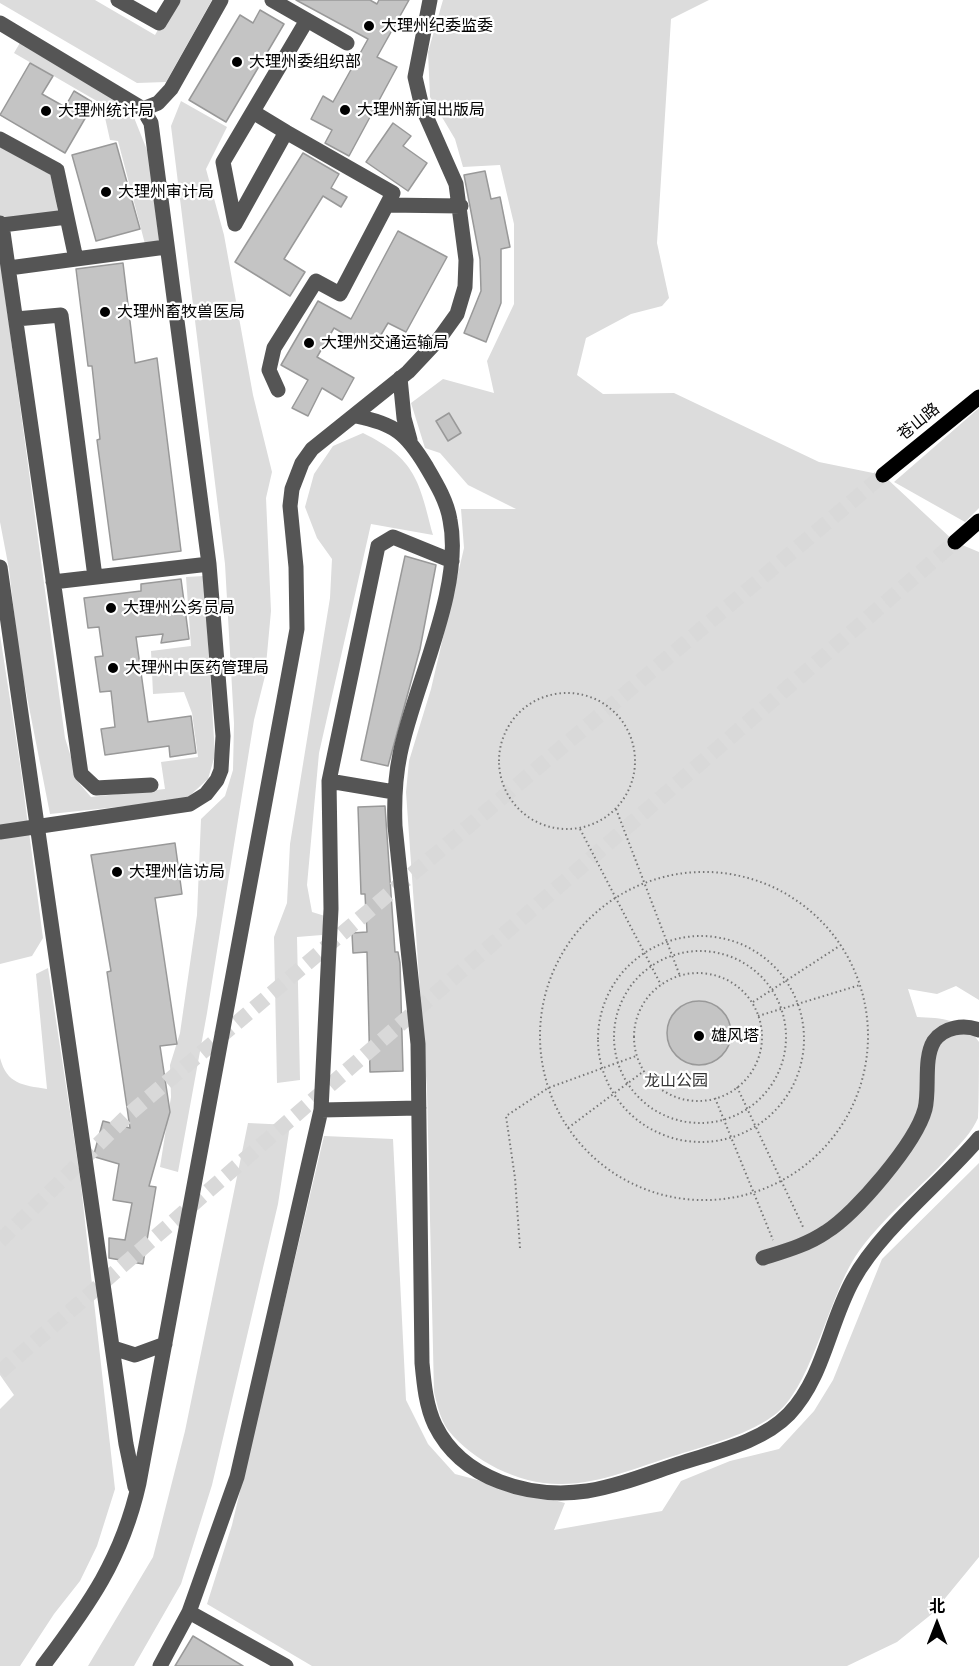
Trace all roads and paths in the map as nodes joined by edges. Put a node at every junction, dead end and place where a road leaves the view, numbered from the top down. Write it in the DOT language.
graph roads {
  1 [pos="118,0"];
  2 [pos="173,0"];
  3 [pos="221,0"];
  4 [pos="272,0"];
  5 [pos="430,0"];
  6 [pos="308,21"];
  7 [pos="0,23"];
  8 [pos="347,42"];
  9 [pos="143,109"];
  10 [pos="253,112"];
  11 [pos="286,132"];
  12 [pos="0,139"];
  13 [pos="387,205"];
  14 [pos="461,206"];
  15 [pos="67,217"];
  16 [pos="1,224"];
  17 [pos="166,247"];
  18 [pos="76,258"];
  19 [pos="9,268"];
  20 [pos="16,319"];
  21 [pos="400,378"];
  22 [pos="278,390"];
  23 [pos="979,397"];
  24 [pos="356,416"];
  25 [pos="410,440"];
  26 [pos="883,475"];
  27 [pos="979,521"];
  28 [pos="955,542"];
  29 [pos="452,561"];
  30 [pos="209,564"];
  31 [pos="0,567"];
  32 [pos="95,578"];
  33 [pos="53,582"];
  34 [pos="329,781"];
  35 [pos="150,785"];
  36 [pos="394,792"];
  37 [pos="616,809"];
  38 [pos="37,827"];
  39 [pos="580,829"];
  40 [pos="0,832"];
  41 [pos="644,883"];
  42 [pos="616,898"];
  43 [pos="667,942"];
  44 [pos="841,945"];
  45 [pos="644,952"];
  46 [pos="672,956"];
  47 [pos="651,967"];
  48 [pos="680,976"];
  49 [pos="786,980"];
  50 [pos="661,985"];
  51 [pos="860,985"];
  52 [pos="772,990"];
  53 [pos="752,1003"];
  54 [pos="798,1004"];
  55 [pos="782,1009"];
  56 [pos="758,1016"];
  57 [pos="979,1030"];
  58 [pos="636,1056"];
  59 [pos="618,1062"];
  60 [pos="601,1069"];
  61 [pos="644,1071"];
  62 [pos="627,1084"];
  63 [pos="548,1088"];
  64 [pos="737,1088"];
  65 [pos="613,1094"];
  66 [pos="715,1098"];
  67 [pos="419,1108"];
  68 [pos="321,1110"];
  69 [pos="747,1110"];
  70 [pos="723,1120"];
  71 [pos="755,1126"];
  72 [pos="568,1128"];
  73 [pos="731,1138"];
  74 [pos="979,1138"];
  75 [pos="781,1181"];
  76 [pos="753,1192"];
  77 [pos="810,1242"];
  78 [pos="520,1248"];
  79 [pos="778,1253"];
  80 [pos="763,1258"];
  81 [pos="165,1344"];
  82 [pos="112,1348"];
  83 [pos="136,1494"];
  84 [pos="189,1612"];
  85 [pos="43,1666"];
  86 [pos="160,1666"];
  87 [pos="286,1666"];
  1 -- 2 [label="street"];
  3 -- 9 [label="street"];
  4 -- 6 [label="street"];
  5 -- 14 [label="street"];
  6 -- 8 [label="street"];
  6 -- 10 [label="street"];
  7 -- 9 [label="street"];
  9 -- 17 [label="street"];
  10 -- 11 [label="street"];
  10 -- 11 [label="street"];
  11 -- 13 [label="street"];
  12 -- 15 [label="street"];
  13 -- 14 [label="street"];
  13 -- 22 [label="street"];
  14 -- 21 [label="street"];
  15 -- 16 [label="street"];
  15 -- 18 [label="street"];
  16 -- 19 [label="street"];
  17 -- 18 [label="street"];
  17 -- 30 [label="street"];
  18 -- 19 [label="street"];
  19 -- 20 [label="street"];
  20 -- 32 [label="street"];
  20 -- 33 [label="street"];
  21 -- 24 [label="street"];
  21 -- 25 [label="street"];
  23 -- 26 [label="main road, 苍山路"];
  24 -- 25 [label="street"];
  24 -- 81 [label="street"];
  25 -- 29 [label="street"];
  27 -- 28 [label="main road"];
  29 -- 34 [label="street"];
  29 -- 36 [label="street"];
  30 -- 32 [label="street"];
  30 -- 38 [label="street"];
  31 -- 38 [label="street"];
  32 -- 33 [label="street"];
  33 -- 35 [label="street"];
  34 -- 36 [label="street"];
  34 -- 68 [label="street"];
  36 -- 67 [label="street"];
  37 -- 39 [label="path"];
  37 -- 39 [label="path"];
  37 -- 41 [label="path"];
  38 -- 40 [label="street"];
  38 -- 82 [label="street"];
  39 -- 42 [label="path"];
  41 -- 42 [label="path"];
  41 -- 43 [label="path"];
  41 -- 44 [label="path"];
  42 -- 45 [label="path"];
  42 -- 63 [label="path"];
  43 -- 45 [label="path"];
  43 -- 46 [label="path"];
  43 -- 49 [label="path"];
  44 -- 49 [label="path"];
  44 -- 51 [label="path"];
  45 -- 47 [label="path"];
  45 -- 60 [label="path"];
  46 -- 47 [label="path"];
  46 -- 48 [label="path"];
  46 -- 52 [label="path"];
  47 -- 50 [label="path"];
  47 -- 59 [label="path"];
  48 -- 50 [label="path"];
  48 -- 53 [label="path"];
  49 -- 52 [label="path"];
  49 -- 54 [label="path"];
  50 -- 58 [label="path"];
  51 -- 54 [label="path"];
  51 -- 75 [label="path"];
  52 -- 53 [label="path"];
  52 -- 55 [label="path"];
  53 -- 56 [label="path"];
  54 -- 55 [label="path"];
  54 -- 71 [label="path"];
  55 -- 56 [label="path"];
  55 -- 69 [label="path"];
  56 -- 64 [label="path"];
  57 -- 77 [label="street"];
  58 -- 59 [label="path"];
  58 -- 61 [label="path"];
  59 -- 60 [label="path"];
  59 -- 62 [label="path"];
  60 -- 63 [label="path"];
  60 -- 65 [label="path"];
  61 -- 62 [label="path"];
  61 -- 66 [label="path"];
  62 -- 65 [label="path"];
  62 -- 70 [label="path"];
  63 -- 72 [label="path"];
  63 -- 78 [label="path"];
  64 -- 66 [label="path"];
  64 -- 69 [label="path"];
  65 -- 72 [label="path"];
  65 -- 73 [label="path"];
  66 -- 70 [label="path"];
  67 -- 68 [label="street"];
  67 -- 74 [label="street"];
  68 -- 84 [label="street"];
  69 -- 70 [label="path"];
  69 -- 71 [label="path"];
  70 -- 73 [label="path"];
  71 -- 73 [label="path"];
  71 -- 75 [label="path"];
  72 -- 76 [label="path"];
  73 -- 76 [label="path"];
  75 -- 76 [label="path"];
  75 -- 77 [label="path"];
  76 -- 79 [label="path"];
  77 -- 79 [label="street"];
  79 -- 80 [label="street"];
  81 -- 82 [label="street"];
  81 -- 83 [label="street"];
  82 -- 83 [label="street"];
  83 -- 85 [label="street"];
  84 -- 86 [label="street"];
  84 -- 87 [label="street"];
}
